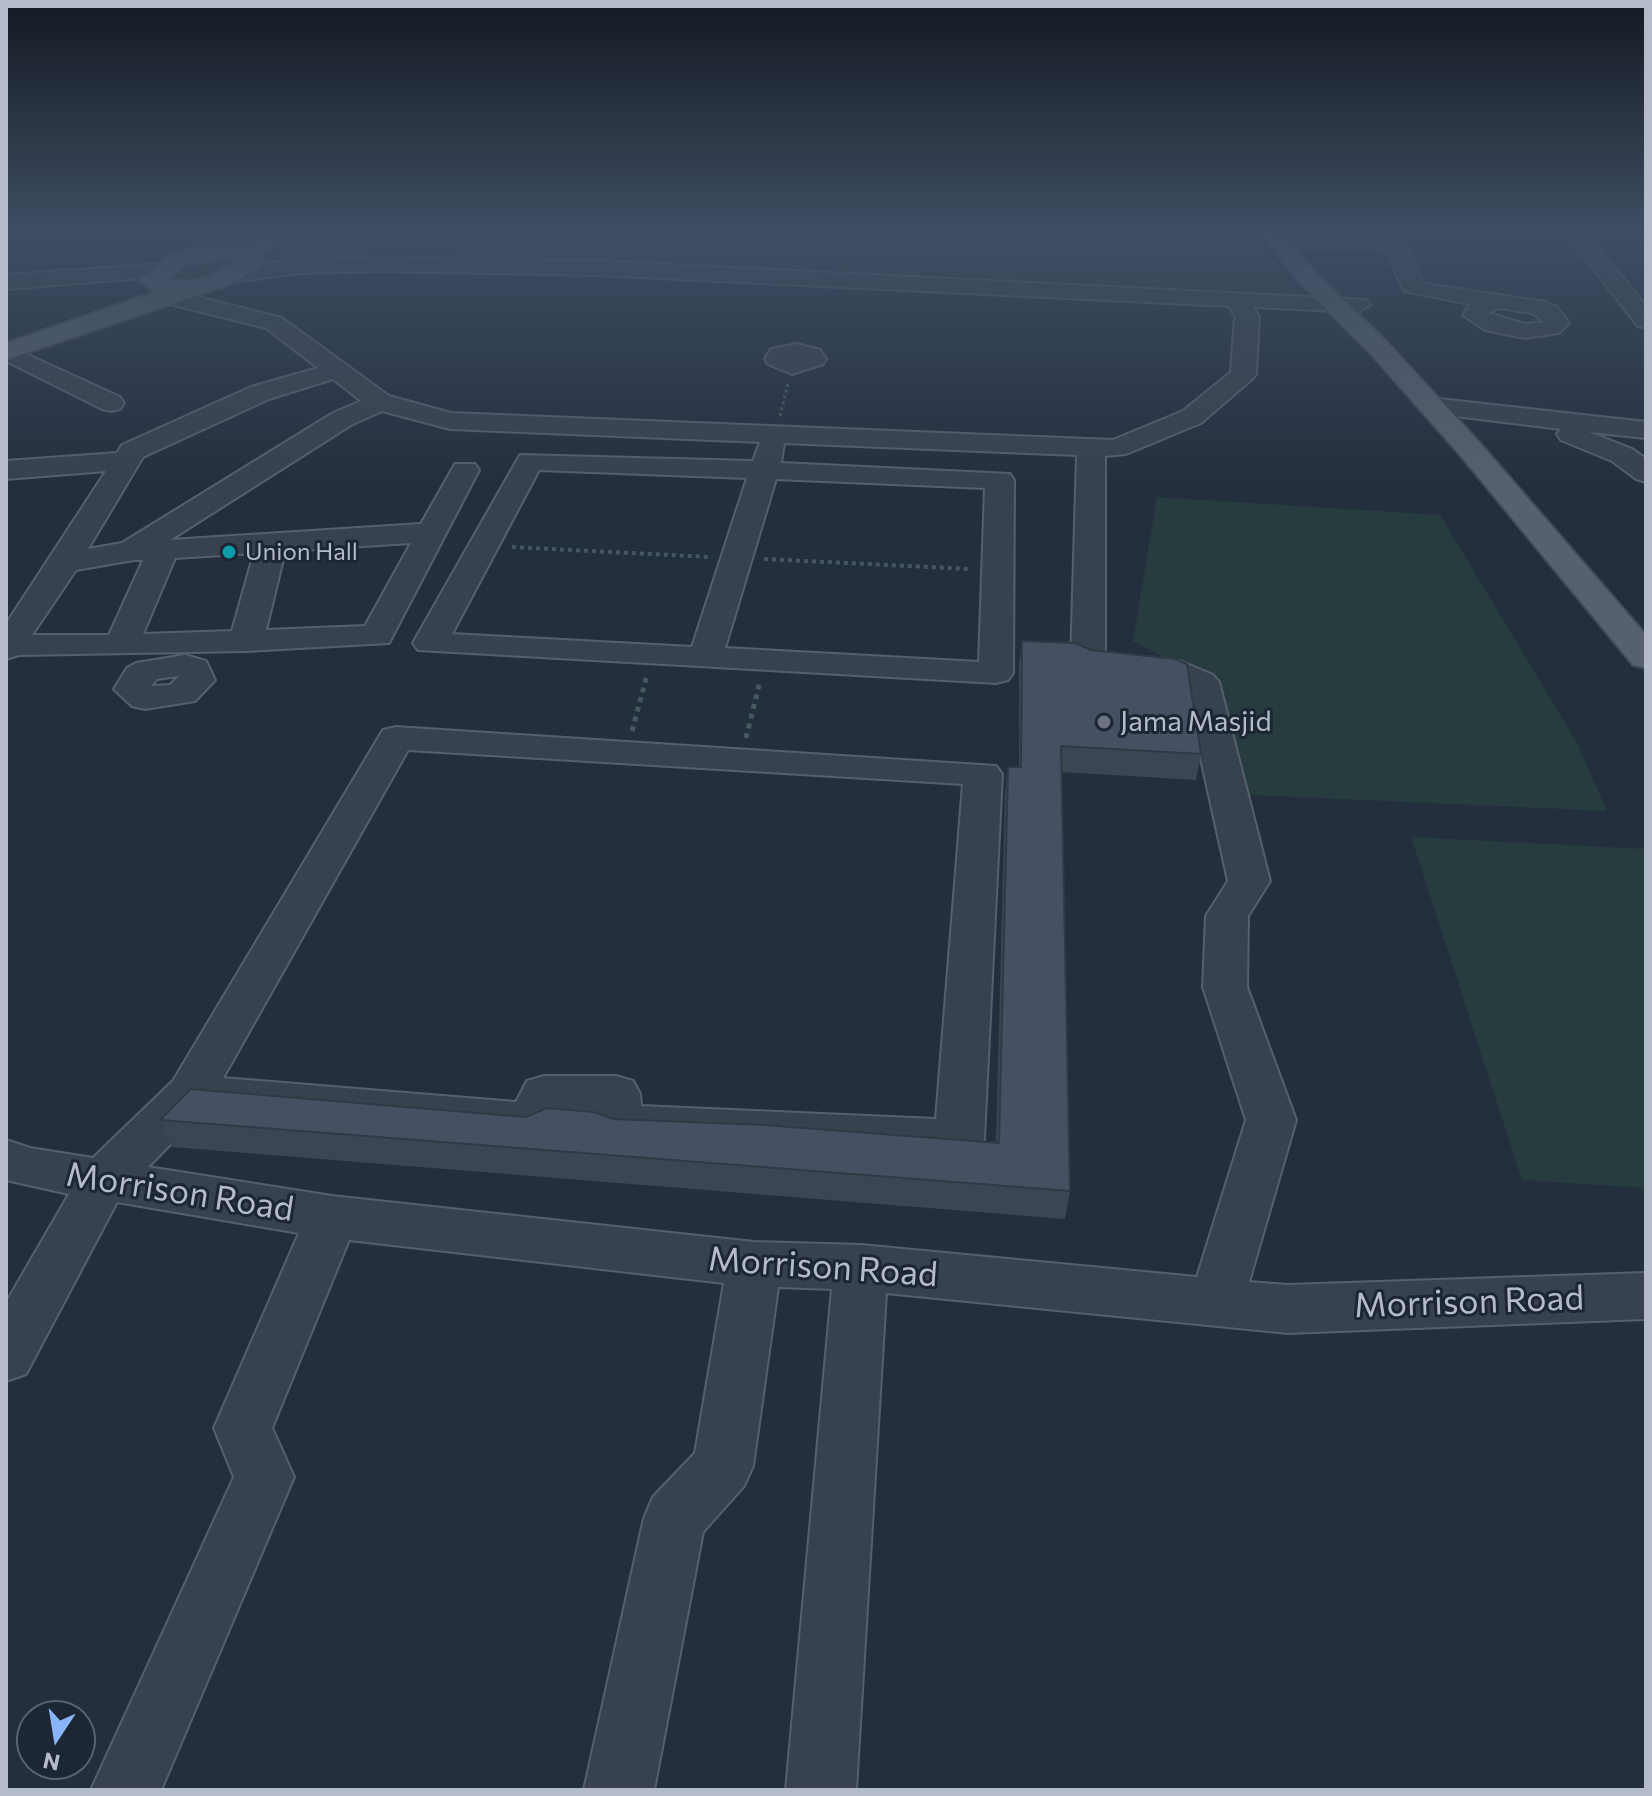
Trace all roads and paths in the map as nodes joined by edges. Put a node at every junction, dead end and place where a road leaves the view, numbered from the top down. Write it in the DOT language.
graph roads {
  1 [pos="76,317"];
  2 [pos="88,317"];
  3 [pos="257,317"];
  4 [pos="1247,317"];
  5 [pos="1358,317"];
  6 [pos="6,340"];
  7 [pos="6,352"];
  8 [pos="792,366"];
  9 [pos="337,370"];
  10 [pos="380,402"];
  11 [pos="111,403"];
  12 [pos="1440,406"];
  13 [pos="1513,414"];
  14 [pos="1646,430"];
  15 [pos="776,433"];
  16 [pos="1091,448"];
  17 [pos="126,461"];
  18 [pos="6,470"];
  19 [pos="465,470"];
  20 [pos="764,470"];
  21 [pos="1646,473"];
  22 [pos="431,533"];
  23 [pos="272,543"];
  24 [pos="163,549"];
  25 [pos="131,551"];
  26 [pos="65,562"];
  27 [pos="1646,627"];
  28 [pos="246,641"];
  29 [pos="121,645"];
  30 [pos="9,647"];
  31 [pos="653,654"];
  32 [pos="1646,657"];
  33 [pos="705,658"];
  34 [pos="765,661"];
  35 [pos="626,752"];
  36 [pos="741,759"];
  37 [pos="190,1094"];
  38 [pos="6,1160"];
  39 [pos="103,1180"];
  40 [pos="332,1217"];
  41 [pos="754,1264"];
  42 [pos="861,1268"];
  43 [pos="1646,1296"];
  44 [pos="1216,1302"];
  45 [pos="6,1356"];
  46 [pos="126,1790"];
  47 [pos="619,1790"];
  48 [pos="821,1790"];
  1 -- 6 [label="main road"];
  2 -- 7 [label="main road"];
  3 -- 9 [label="street"];
  4 -- 16 [label="street"];
  5 -- 12 [label="main road"];
  7 -- 11 [label="street"];
  8 -- 15 [label="path"];
  9 -- 10 [label="street"];
  9 -- 17 [label="street"];
  10 -- 15 [label="street"];
  10 -- 25 [label="street"];
  12 -- 13 [label="street"];
  12 -- 27 [label="main road"];
  12 -- 32 [label="main road"];
  13 -- 14 [label="street"];
  13 -- 21 [label="street"];
  15 -- 16 [label="street"];
  15 -- 20 [label="street"];
  16 -- 44 [label="street"];
  17 -- 18 [label="street"];
  17 -- 26 [label="street"];
  19 -- 22 [label="street"];
  20 -- 31 [label="street"];
  20 -- 33 [label="street"];
  20 -- 34 [label="street"];
  22 -- 23 [label="street"];
  22 -- 28 [label="street"];
  23 -- 24 [label="street"];
  23 -- 28 [label="street"];
  24 -- 25 [label="street"];
  24 -- 29 [label="street"];
  25 -- 26 [label="street"];
  26 -- 30 [label="street"];
  28 -- 29 [label="street"];
  29 -- 30 [label="street"];
  31 -- 33 [label="street"];
  31 -- 35 [label="path"];
  33 -- 34 [label="street"];
  34 -- 36 [label="path"];
  35 -- 36 [label="street"];
  35 -- 37 [label="street"];
  36 -- 37 [label="street"];
  37 -- 39 [label="street"];
  38 -- 39 [label="street, Morrison Road"];
  39 -- 40 [label="street, Morrison Road"];
  39 -- 45 [label="street"];
  40 -- 41 [label="street, Morrison Road"];
  40 -- 46 [label="street"];
  41 -- 42 [label="street, Morrison Road"];
  41 -- 47 [label="street"];
  42 -- 44 [label="street, Morrison Road"];
  42 -- 48 [label="street"];
  43 -- 44 [label="street, Morrison Road"];
}
